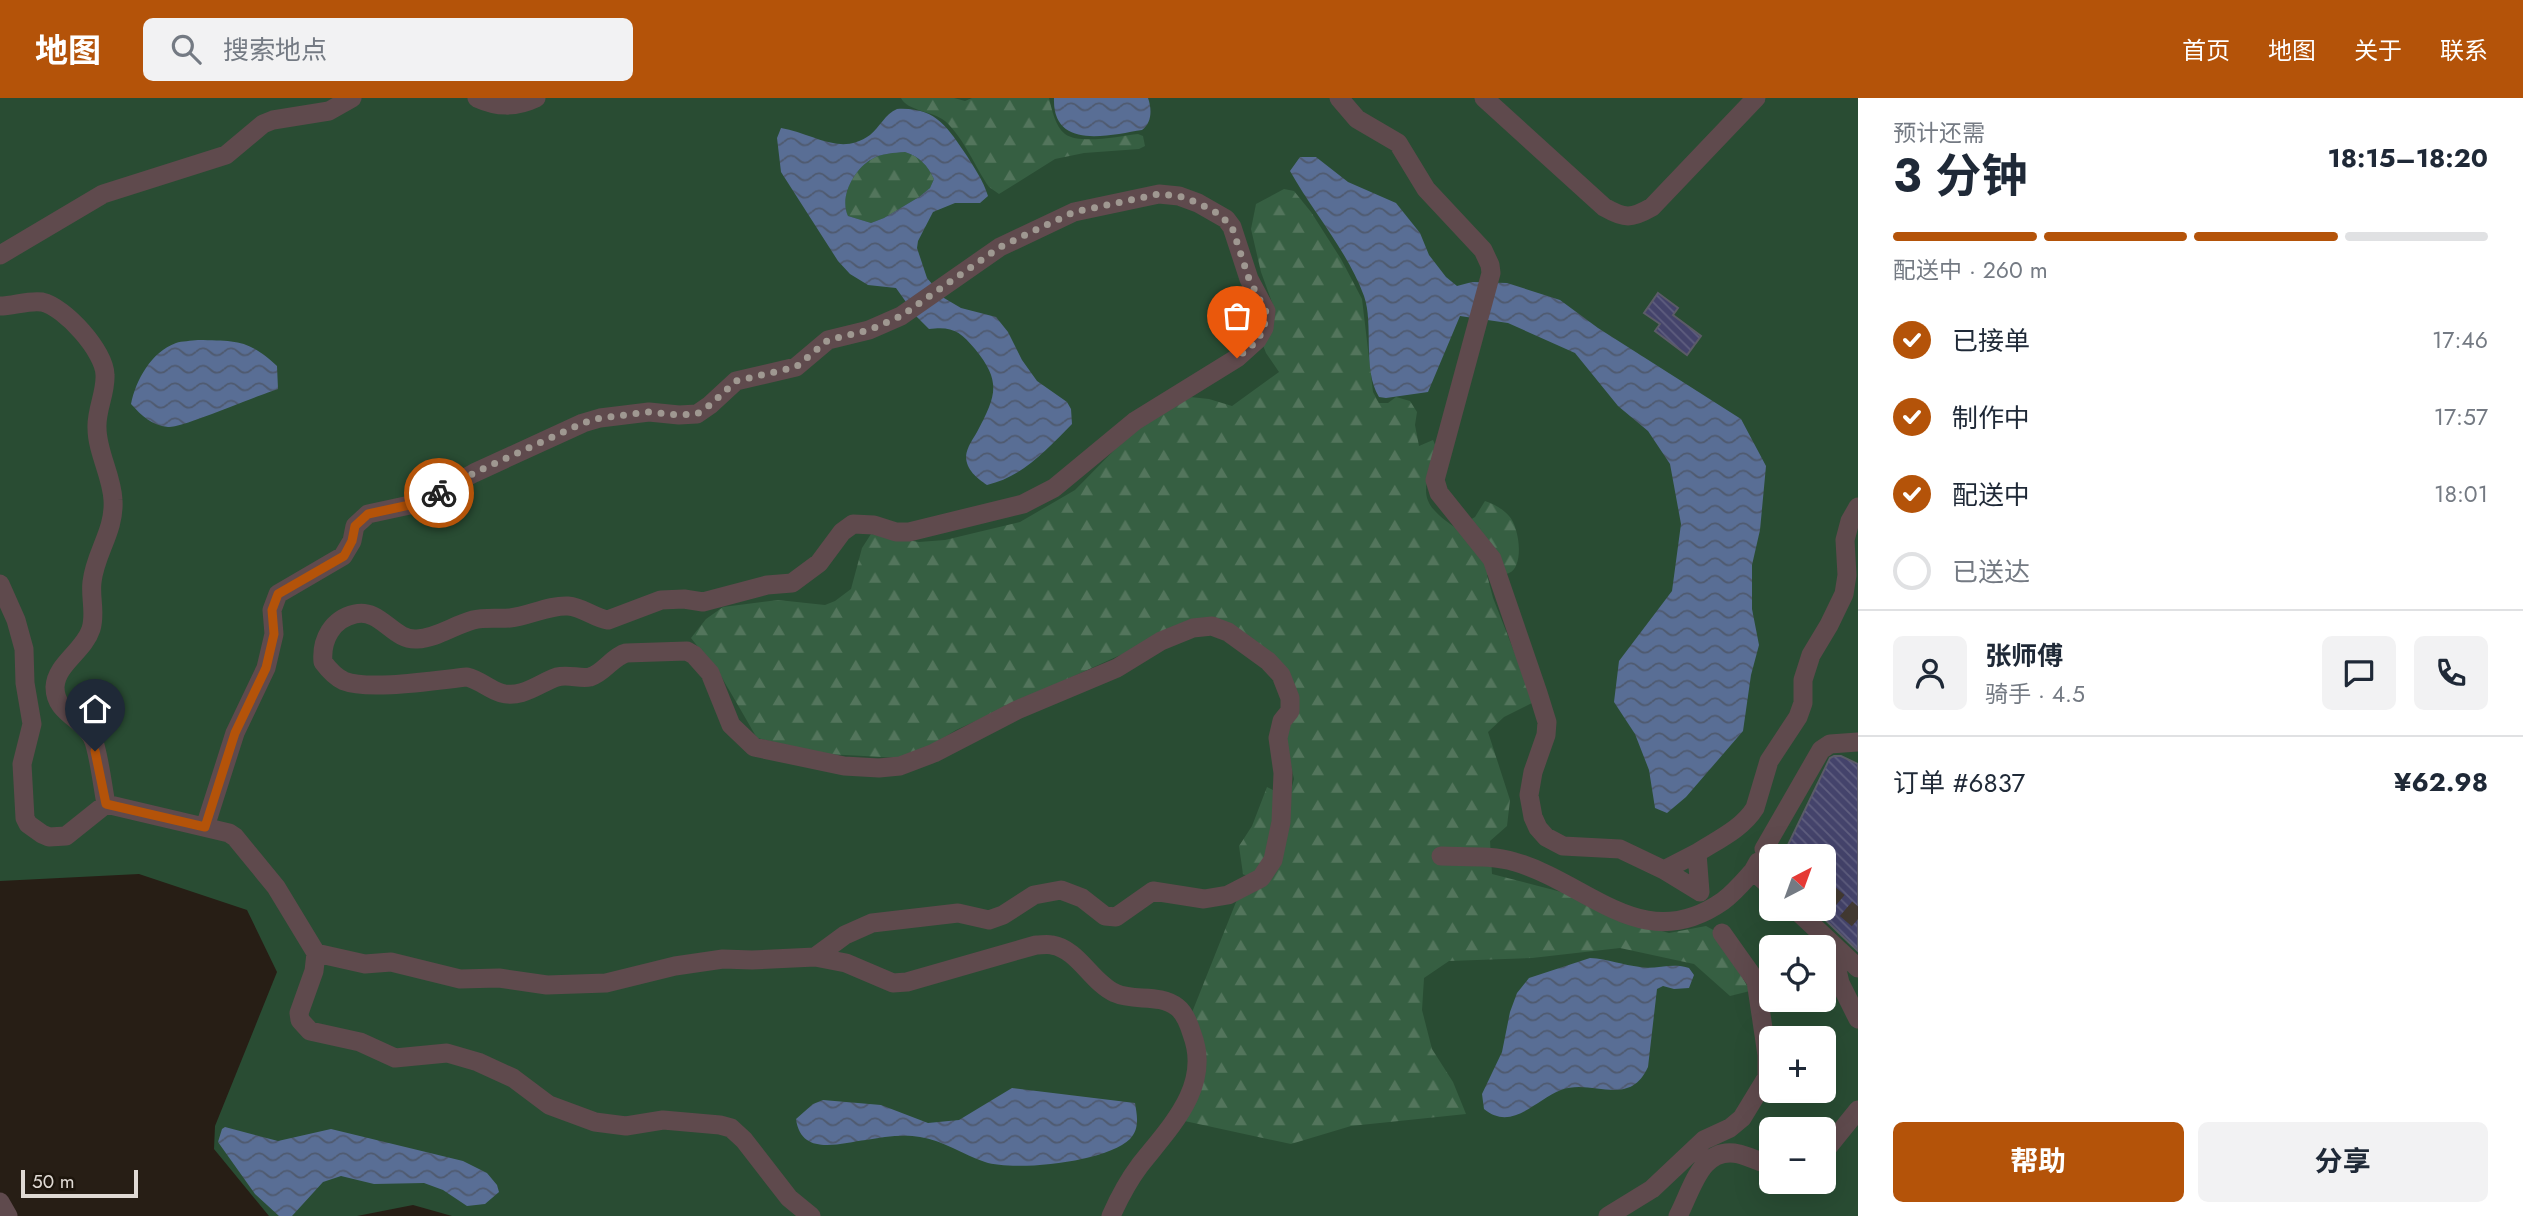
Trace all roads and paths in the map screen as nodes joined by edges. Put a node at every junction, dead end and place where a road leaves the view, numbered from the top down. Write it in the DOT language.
graph roads {
  1 [pos="352,98"];
  2 [pos="477,98"];
  3 [pos="536,98"];
  4 [pos="1339,98"];
  5 [pos="1484,98"];
  6 [pos="1756,98"];
  7 [pos="0,256"];
  8 [pos="0,306"];
  9 [pos="1858,508"];
  10 [pos="0,584"];
  11 [pos="1858,742"];
  12 [pos="106,804"];
  13 [pos="205,827"];
  14 [pos="1774,844"];
  15 [pos="1697,853"];
  16 [pos="1441,856"];
  17 [pos="1759,866"];
  18 [pos="1664,870"];
  19 [pos="1754,872"];
  20 [pos="1759,876"];
  21 [pos="1804,921"];
  22 [pos="1722,933"];
  23 [pos="316,953"];
  24 [pos="815,957"];
  25 [pos="1842,968"];
  26 [pos="1759,976"];
  27 [pos="1765,1012"];
  28 [pos="1858,1019"];
  29 [pos="1858,1110"];
  30 [pos="1836,1137"];
  31 [pos="1759,1160"];
  32 [pos="0,1202"];
  33 [pos="8,1216"];
  34 [pos="811,1216"];
  35 [pos="1111,1216"];
  36 [pos="1608,1216"];
  37 [pos="1678,1216"];
  1 -- 7 [label="street"];
  2 -- 3 [label="street"];
  4 -- 18 [label="street"];
  5 -- 6 [label="street"];
  8 -- 12 [label="street"];
  9 -- 15 [label="street"];
  10 -- 12 [label="street"];
  11 -- 14 [label="street"];
  12 -- 13 [label="street"];
  13 -- 23 [label="street"];
  13 -- 24 [label="street"];
  15 -- 18 [label="street"];
  15 -- 18 [label="street"];
  16 -- 19 [label="street"];
  17 -- 19 [label="street"];
  19 -- 20 [label="street"];
  21 -- 25 [label="street"];
  22 -- 26 [label="street"];
  23 -- 24 [label="street"];
  23 -- 34 [label="street"];
  24 -- 35 [label="street"];
  25 -- 28 [label="street"];
  27 -- 36 [label="street"];
  29 -- 30 [label="street"];
  31 -- 37 [label="street"];
  32 -- 33 [label="street"];
}
